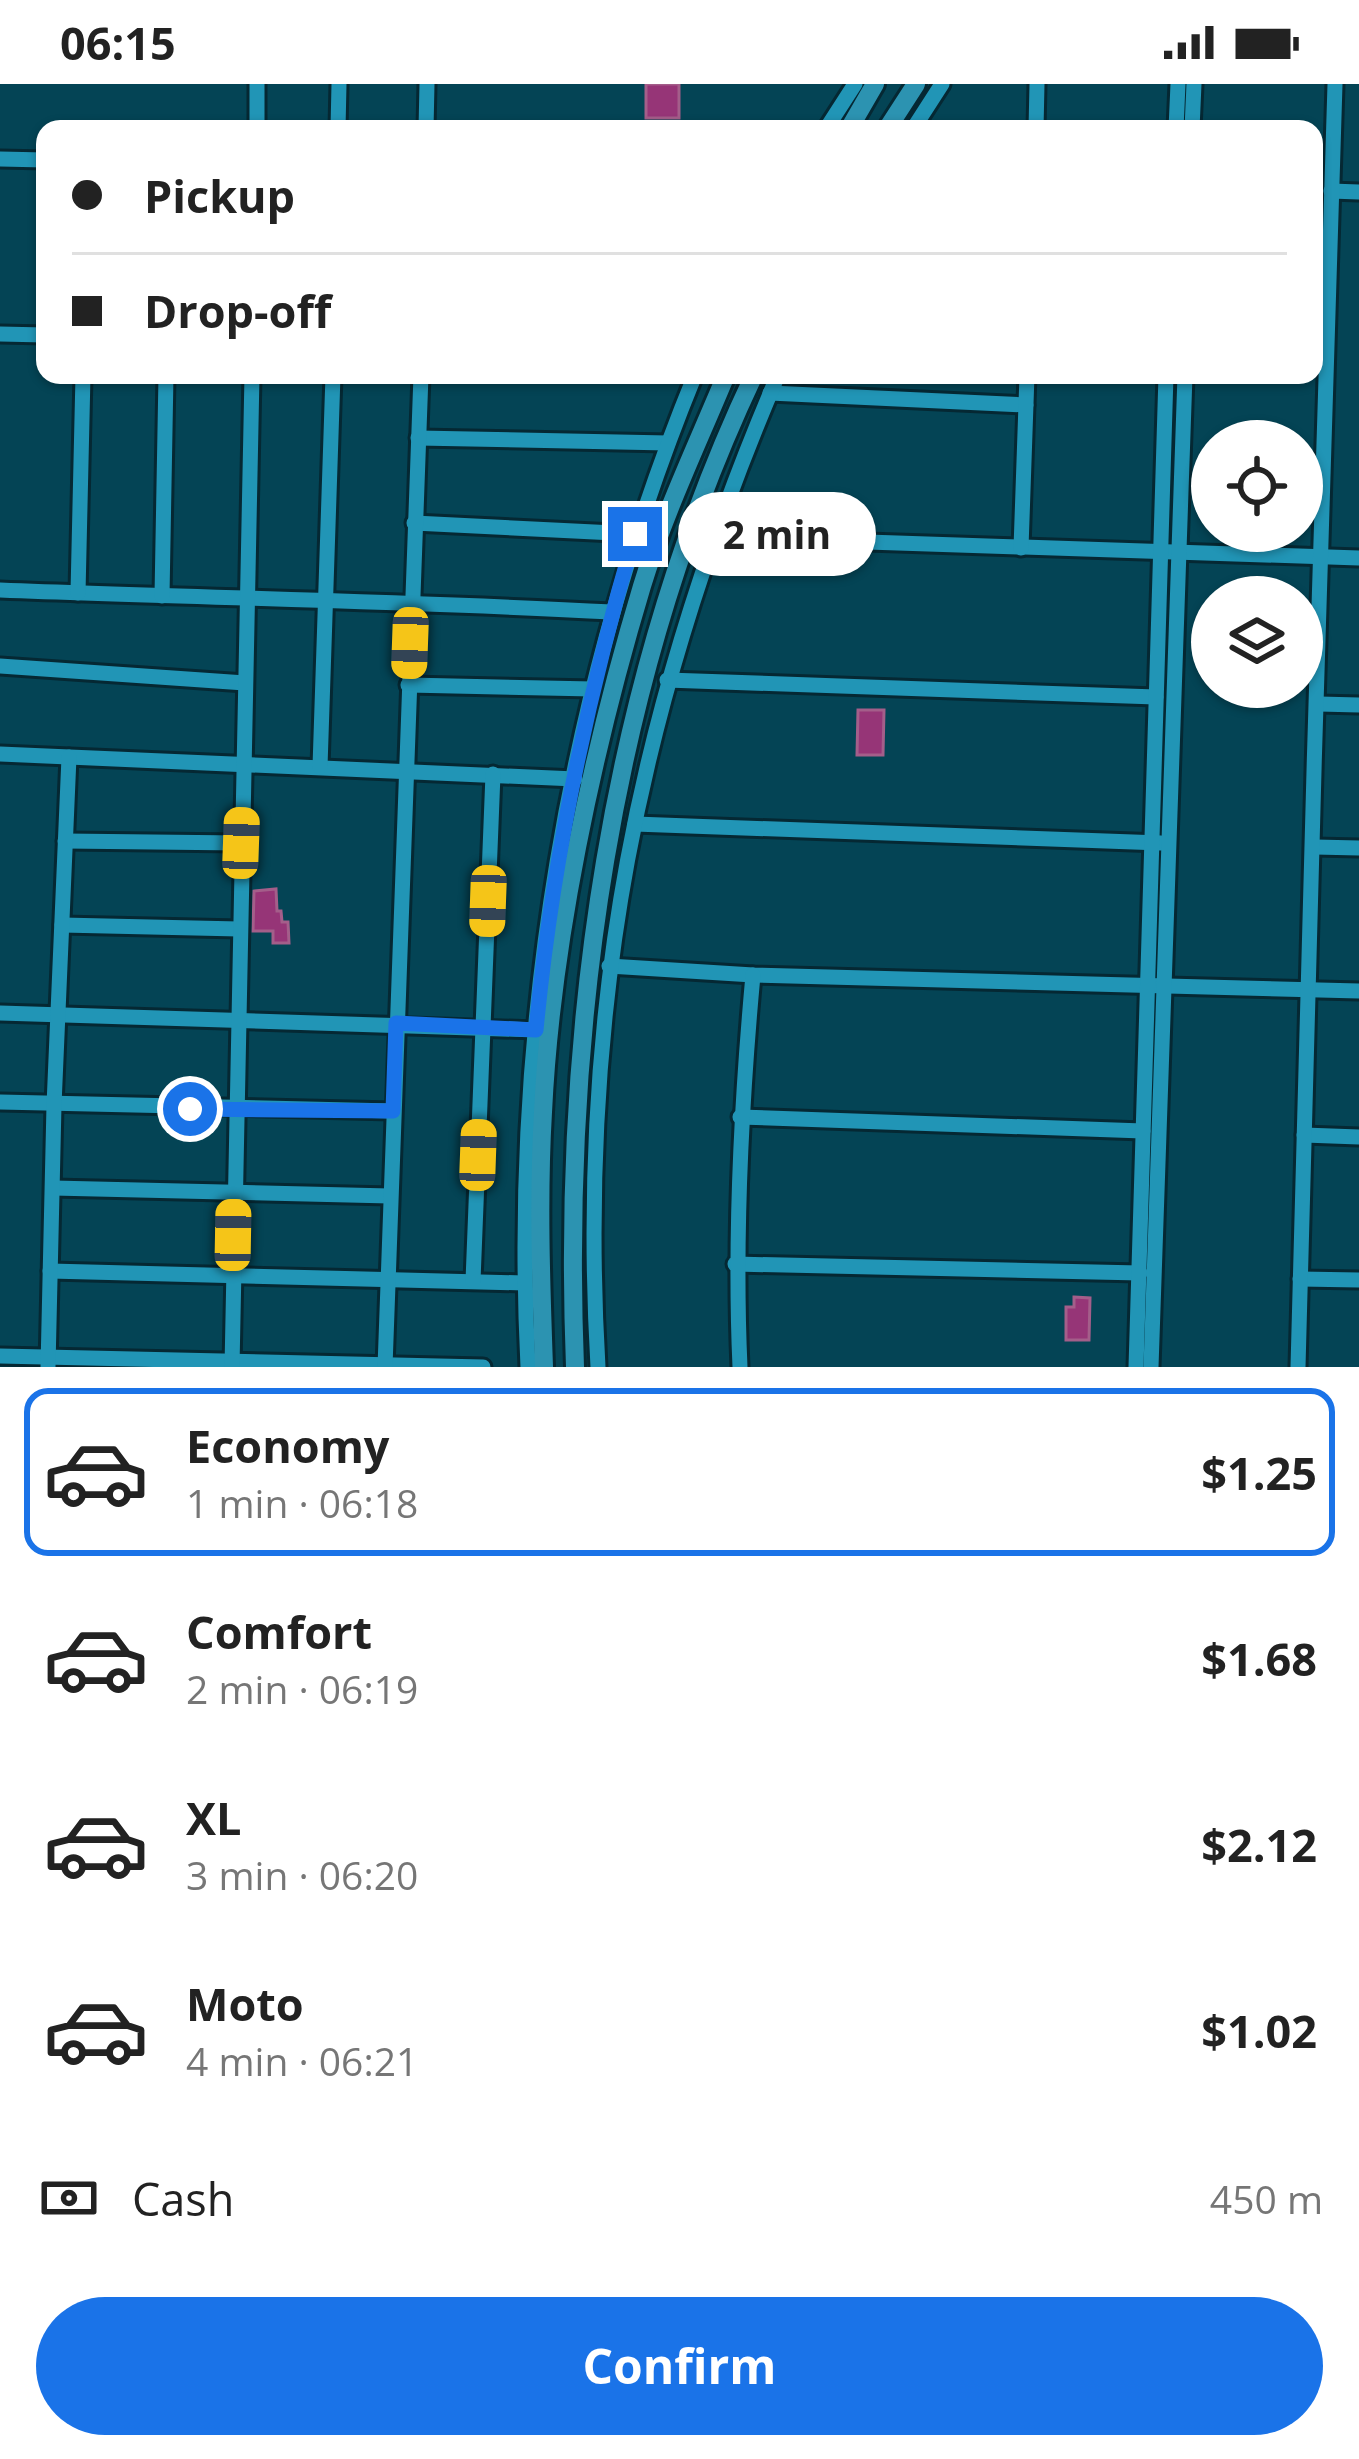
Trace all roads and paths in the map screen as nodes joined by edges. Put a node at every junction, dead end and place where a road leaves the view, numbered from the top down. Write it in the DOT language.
graph roads {
  1 [pos="257,84"];
  2 [pos="339,84"];
  3 [pos="427,84"];
  4 [pos="855,84"];
  5 [pos="875,84"];
  6 [pos="916,84"];
  7 [pos="942,84"];
  8 [pos="1037,84"];
  9 [pos="1178,84"];
  10 [pos="1193,84"];
  11 [pos="1334,84"];
  12 [pos="256,120"];
  13 [pos="338,120"];
  14 [pos="426,120"];
  15 [pos="832,120"];
  16 [pos="854,120"];
  17 [pos="893,120"];
  18 [pos="919,120"];
  19 [pos="1036,120"];
  20 [pos="1176,120"];
  21 [pos="1192,120"];
  22 [pos="0,159"];
  23 [pos="36,160"];
  24 [pos="1331,190"];
  25 [pos="1359,192"];
  26 [pos="0,334"];
  27 [pos="36,335"];
  28 [pos="83,384"];
  29 [pos="166,384"];
  30 [pos="252,384"];
  31 [pos="332,384"];
  32 [pos="421,384"];
  33 [pos="691,384"];
  34 [pos="722,384"];
  35 [pos="750,384"];
  36 [pos="774,384"];
  37 [pos="1027,384"];
  38 [pos="1166,384"];
  39 [pos="1185,384"];
  40 [pos="770,393"];
  41 [pos="1026,405"];
  42 [pos="418,438"];
  43 [pos="668,443"];
  44 [pos="414,523"];
  45 [pos="635,534"];
  46 [pos="712,538"];
  47 [pos="1021,548"];
  48 [pos="1161,554"];
  49 [pos="1179,554"];
  50 [pos="1318,558"];
  51 [pos="1359,558"];
  52 [pos="1318,576"];
  53 [pos="0,590"];
  54 [pos="78,593"];
  55 [pos="161,596"];
  56 [pos="247,600"];
  57 [pos="328,601"];
  58 [pos="412,601"];
  59 [pos="612,612"];
  60 [pos="0,666"];
  61 [pos="667,680"];
  62 [pos="245,683"];
  63 [pos="408,685"];
  64 [pos="592,689"];
  65 [pos="1156,697"];
  66 [pos="1323,704"];
  67 [pos="1359,705"];
  68 [pos="1319,708"];
  69 [pos="0,754"];
  70 [pos="69,757"];
  71 [pos="243,765"];
  72 [pos="320,767"];
  73 [pos="405,769"];
  74 [pos="493,774"];
  75 [pos="574,779"];
  76 [pos="635,824"];
  77 [pos="65,842"];
  78 [pos="241,843"];
  79 [pos="1162,843"];
  80 [pos="1315,847"];
  81 [pos="1359,848"];
  82 [pos="62,925"];
  83 [pos="239,929"];
  84 [pos="609,966"];
  85 [pos="753,975"];
  86 [pos="1157,986"];
  87 [pos="1306,990"];
  88 [pos="1359,992"];
  89 [pos="0,1013"];
  90 [pos="57,1015"];
  91 [pos="236,1021"];
  92 [pos="396,1023"];
  93 [pos="483,1028"];
  94 [pos="536,1030"];
  95 [pos="0,1102"];
  96 [pos="54,1105"];
  97 [pos="235,1111"];
  98 [pos="393,1111"];
  99 [pos="740,1117"];
  100 [pos="1143,1131"];
  101 [pos="1304,1136"];
  102 [pos="1359,1137"];
  103 [pos="52,1188"];
  104 [pos="234,1193"];
  105 [pos="390,1196"];
  106 [pos="735,1264"];
  107 [pos="50,1271"];
  108 [pos="1140,1273"];
  109 [pos="233,1276"];
  110 [pos="388,1278"];
  111 [pos="1300,1279"];
  112 [pos="1359,1280"];
  113 [pos="473,1281"];
  114 [pos="524,1283"];
  115 [pos="0,1355"];
  116 [pos="48,1362"];
  117 [pos="231,1364"];
  118 [pos="385,1366"];
  119 [pos="483,1367"];
  120 [pos="529,1367"];
  121 [pos="544,1367"];
  122 [pos="575,1367"];
  123 [pos="598,1367"];
  124 [pos="740,1367"];
  125 [pos="1136,1367"];
  126 [pos="1150,1367"];
  127 [pos="1298,1367"];
  1 -- 12 [label="street"];
  2 -- 13 [label="street"];
  3 -- 14 [label="street"];
  4 -- 15 [label="street"];
  5 -- 16 [label="main road"];
  6 -- 17 [label="main road"];
  7 -- 18 [label="street"];
  8 -- 19 [label="street"];
  9 -- 20 [label="street"];
  10 -- 21 [label="street"];
  11 -- 24 [label="street"];
  22 -- 23 [label="street"];
  24 -- 25 [label="street"];
  24 -- 50 [label="street"];
  26 -- 27 [label="street"];
  28 -- 54 [label="street"];
  29 -- 55 [label="street"];
  30 -- 56 [label="street"];
  31 -- 57 [label="street"];
  32 -- 42 [label="street"];
  33 -- 43 [label="street"];
  34 -- 121 [label="main road"];
  35 -- 122 [label="main road"];
  36 -- 40 [label="street"];
  37 -- 41 [label="street"];
  38 -- 48 [label="street"];
  39 -- 49 [label="street"];
  40 -- 41 [label="street"];
  40 -- 46 [label="street"];
  41 -- 47 [label="street"];
  42 -- 43 [label="street"];
  42 -- 44 [label="street"];
  43 -- 45 [label="street"];
  44 -- 45 [label="street"];
  44 -- 58 [label="street"];
  45 -- 59 [label="street"];
  46 -- 47 [label="street"];
  46 -- 61 [label="street"];
  47 -- 48 [label="street"];
  48 -- 49 [label="street"];
  48 -- 65 [label="street"];
  49 -- 50 [label="street"];
  49 -- 79 [label="street"];
  50 -- 51 [label="street"];
  50 -- 52 [label="street"];
  53 -- 54 [label="street"];
  54 -- 55 [label="street"];
  55 -- 56 [label="street"];
  56 -- 57 [label="street"];
  56 -- 62 [label="street"];
  57 -- 58 [label="street"];
  57 -- 72 [label="street"];
  58 -- 59 [label="street"];
  58 -- 63 [label="street"];
  59 -- 64 [label="street"];
  60 -- 62 [label="street"];
  61 -- 65 [label="street"];
  61 -- 76 [label="street"];
  62 -- 71 [label="street"];
  63 -- 64 [label="street"];
  63 -- 73 [label="street"];
  64 -- 75 [label="street"];
  65 -- 79 [label="street"];
  66 -- 67 [label="street"];
  68 -- 80 [label="street"];
  69 -- 70 [label="street"];
  70 -- 71 [label="street"];
  70 -- 77 [label="street"];
  71 -- 72 [label="street"];
  71 -- 78 [label="street"];
  72 -- 73 [label="street"];
  73 -- 74 [label="street"];
  73 -- 92 [label="street"];
  74 -- 75 [label="street"];
  74 -- 93 [label="street"];
  75 -- 94 [label="street"];
  76 -- 79 [label="street"];
  76 -- 84 [label="street"];
  77 -- 78 [label="street"];
  77 -- 82 [label="street"];
  78 -- 83 [label="street"];
  79 -- 86 [label="street"];
  80 -- 81 [label="street"];
  80 -- 87 [label="street"];
  82 -- 83 [label="street"];
  82 -- 90 [label="street"];
  83 -- 91 [label="street"];
  84 -- 85 [label="street"];
  84 -- 123 [label="street"];
  85 -- 86 [label="street"];
  85 -- 99 [label="street"];
  86 -- 87 [label="street"];
  86 -- 100 [label="street"];
  86 -- 126 [label="street"];
  87 -- 88 [label="street"];
  87 -- 101 [label="street"];
  89 -- 90 [label="street"];
  90 -- 91 [label="street"];
  90 -- 96 [label="street"];
  91 -- 92 [label="street"];
  91 -- 97 [label="street"];
  92 -- 93 [label="street"];
  92 -- 98 [label="street"];
  93 -- 94 [label="street"];
  93 -- 113 [label="street"];
  94 -- 114 [label="street"];
  95 -- 96 [label="street"];
  96 -- 97 [label="street"];
  96 -- 103 [label="street"];
  97 -- 98 [label="street"];
  97 -- 104 [label="street"];
  98 -- 105 [label="street"];
  99 -- 100 [label="street"];
  99 -- 106 [label="street"];
  100 -- 108 [label="street"];
  101 -- 102 [label="street"];
  101 -- 111 [label="street"];
  103 -- 104 [label="street"];
  103 -- 107 [label="street"];
  104 -- 105 [label="street"];
  104 -- 109 [label="street"];
  105 -- 110 [label="street"];
  106 -- 108 [label="street"];
  106 -- 124 [label="street"];
  107 -- 109 [label="street"];
  107 -- 116 [label="street"];
  108 -- 125 [label="street"];
  109 -- 110 [label="street"];
  109 -- 117 [label="street"];
  110 -- 113 [label="street"];
  110 -- 118 [label="street"];
  111 -- 112 [label="street"];
  111 -- 127 [label="street"];
  113 -- 114 [label="street"];
  114 -- 120 [label="street"];
  115 -- 116 [label="street"];
  116 -- 117 [label="street"];
  117 -- 118 [label="street"];
  118 -- 119 [label="street"];
}
